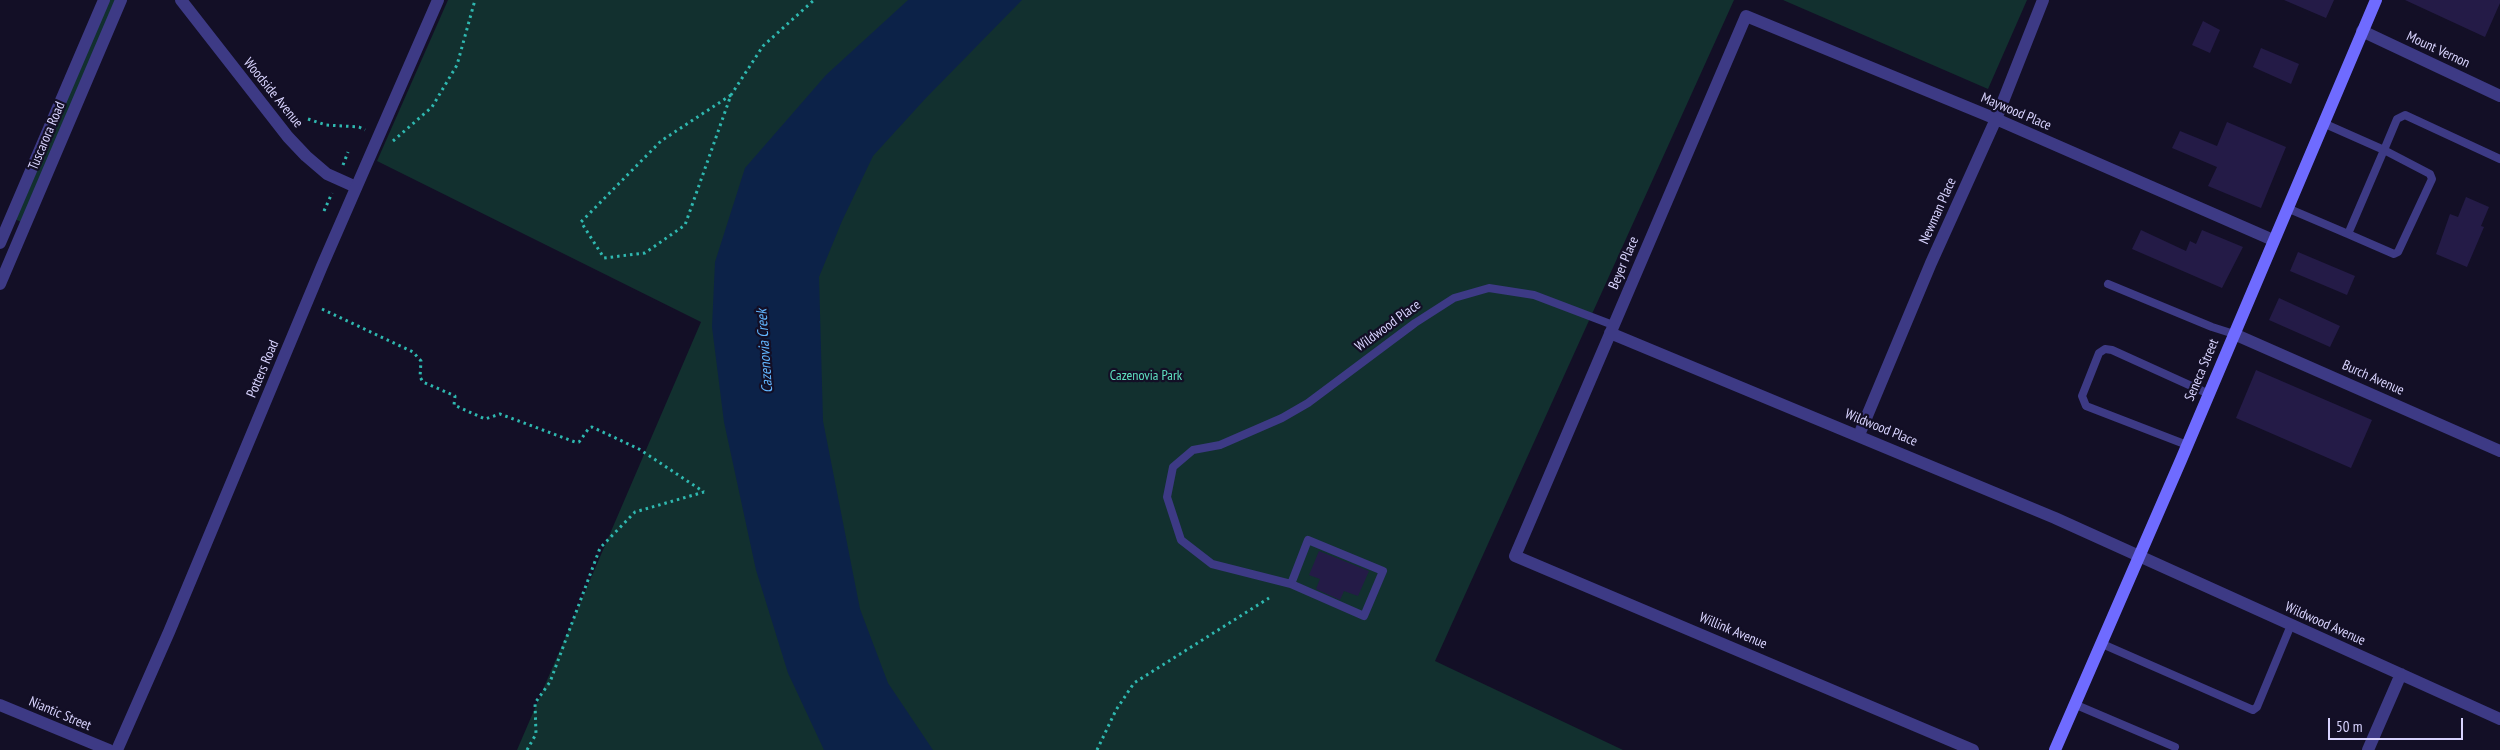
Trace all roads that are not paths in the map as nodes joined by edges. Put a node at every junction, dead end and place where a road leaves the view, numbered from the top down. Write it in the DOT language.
graph roads {
  1 [pos="104,0"];
  2 [pos="121,0"];
  3 [pos="181,0"];
  4 [pos="438,0"];
  5 [pos="2043,0"];
  6 [pos="2376,0"];
  7 [pos="1746,16"];
  8 [pos="2362,32"];
  9 [pos="2500,96"];
  10 [pos="1996,119"];
  11 [pos="2323,123"];
  12 [pos="2384,150"];
  13 [pos="2500,159"];
  14 [pos="356,187"];
  15 [pos="2287,208"];
  16 [pos="2348,234"];
  17 [pos="2273,240"];
  18 [pos="0,244"];
  19 [pos="0,248"];
  20 [pos="10,261"];
  21 [pos="0,284"];
  22 [pos="2108,284"];
  23 [pos="1612,329"];
  24 [pos="2234,334"];
  25 [pos="2209,394"];
  26 [pos="1859,435"];
  27 [pos="2187,445"];
  28 [pos="2500,451"];
  29 [pos="1530,522"];
  30 [pos="2138,555"];
  31 [pos="1291,584"];
  32 [pos="2291,625"];
  33 [pos="2100,644"];
  34 [pos="2401,674"];
  35 [pos="2074,704"];
  36 [pos="0,705"];
  37 [pos="2500,719"];
  38 [pos="2175,747"];
  39 [pos="108,750"];
  40 [pos="117,750"];
  41 [pos="1974,750"];
  42 [pos="2055,750"];
  43 [pos="2368,750"];
  1 -- 18 [label="street, Tuscarora Road"];
  2 -- 20 [label="street, Tuscarora Road"];
  3 -- 14 [label="street, Woodside Avenue"];
  4 -- 14 [label="street, Potters Road"];
  5 -- 10 [label="street, Newman Place"];
  6 -- 8 [label="main road, Seneca Street"];
  7 -- 10 [label="street, Maywood Place"];
  7 -- 23 [label="street, Beyer Place"];
  8 -- 9 [label="street, Mount Vernon"];
  8 -- 11 [label="main road, Seneca Street"];
  10 -- 17 [label="street, Maywood Place"];
  10 -- 26 [label="street, Newman Place"];
  11 -- 12 [label="lane"];
  11 -- 15 [label="main road, Seneca Street"];
  12 -- 13 [label="lane"];
  12 -- 16 [label="lane"];
  12 -- 16 [label="lane"];
  14 -- 40 [label="street, Potters Road"];
  15 -- 16 [label="lane"];
  15 -- 17 [label="main road, Seneca Street"];
  17 -- 24 [label="main road, Seneca Street"];
  19 -- 20 [label="street"];
  20 -- 21 [label="street, Tuscarora Road"];
  22 -- 24 [label="lane"];
  23 -- 26 [label="street, Wildwood Place"];
  23 -- 29 [label="street, Beyer Place"];
  23 -- 31 [label="lane, Wildwood Place"];
  24 -- 25 [label="main road, Seneca Street"];
  24 -- 28 [label="street, Burch Avenue"];
  25 -- 27 [label="main road, Seneca Street"];
  25 -- 27 [label="lane"];
  26 -- 30 [label="street, Wildwood Place"];
  27 -- 30 [label="main road, Seneca Street"];
  29 -- 41 [label="street, Willink Avenue"];
  30 -- 32 [label="street, Wildwood Avenue"];
  30 -- 33 [label="main road, Seneca Street"];
  31 -- 31 [label="lane"];
  32 -- 33 [label="lane"];
  32 -- 34 [label="street, Wildwood Avenue"];
  33 -- 35 [label="main road, Seneca Street"];
  34 -- 37 [label="street, Wildwood Avenue"];
  34 -- 43 [label="street"];
  35 -- 38 [label="lane"];
  35 -- 42 [label="main road, Seneca Street"];
  36 -- 39 [label="street, Niantic Street"];
}
